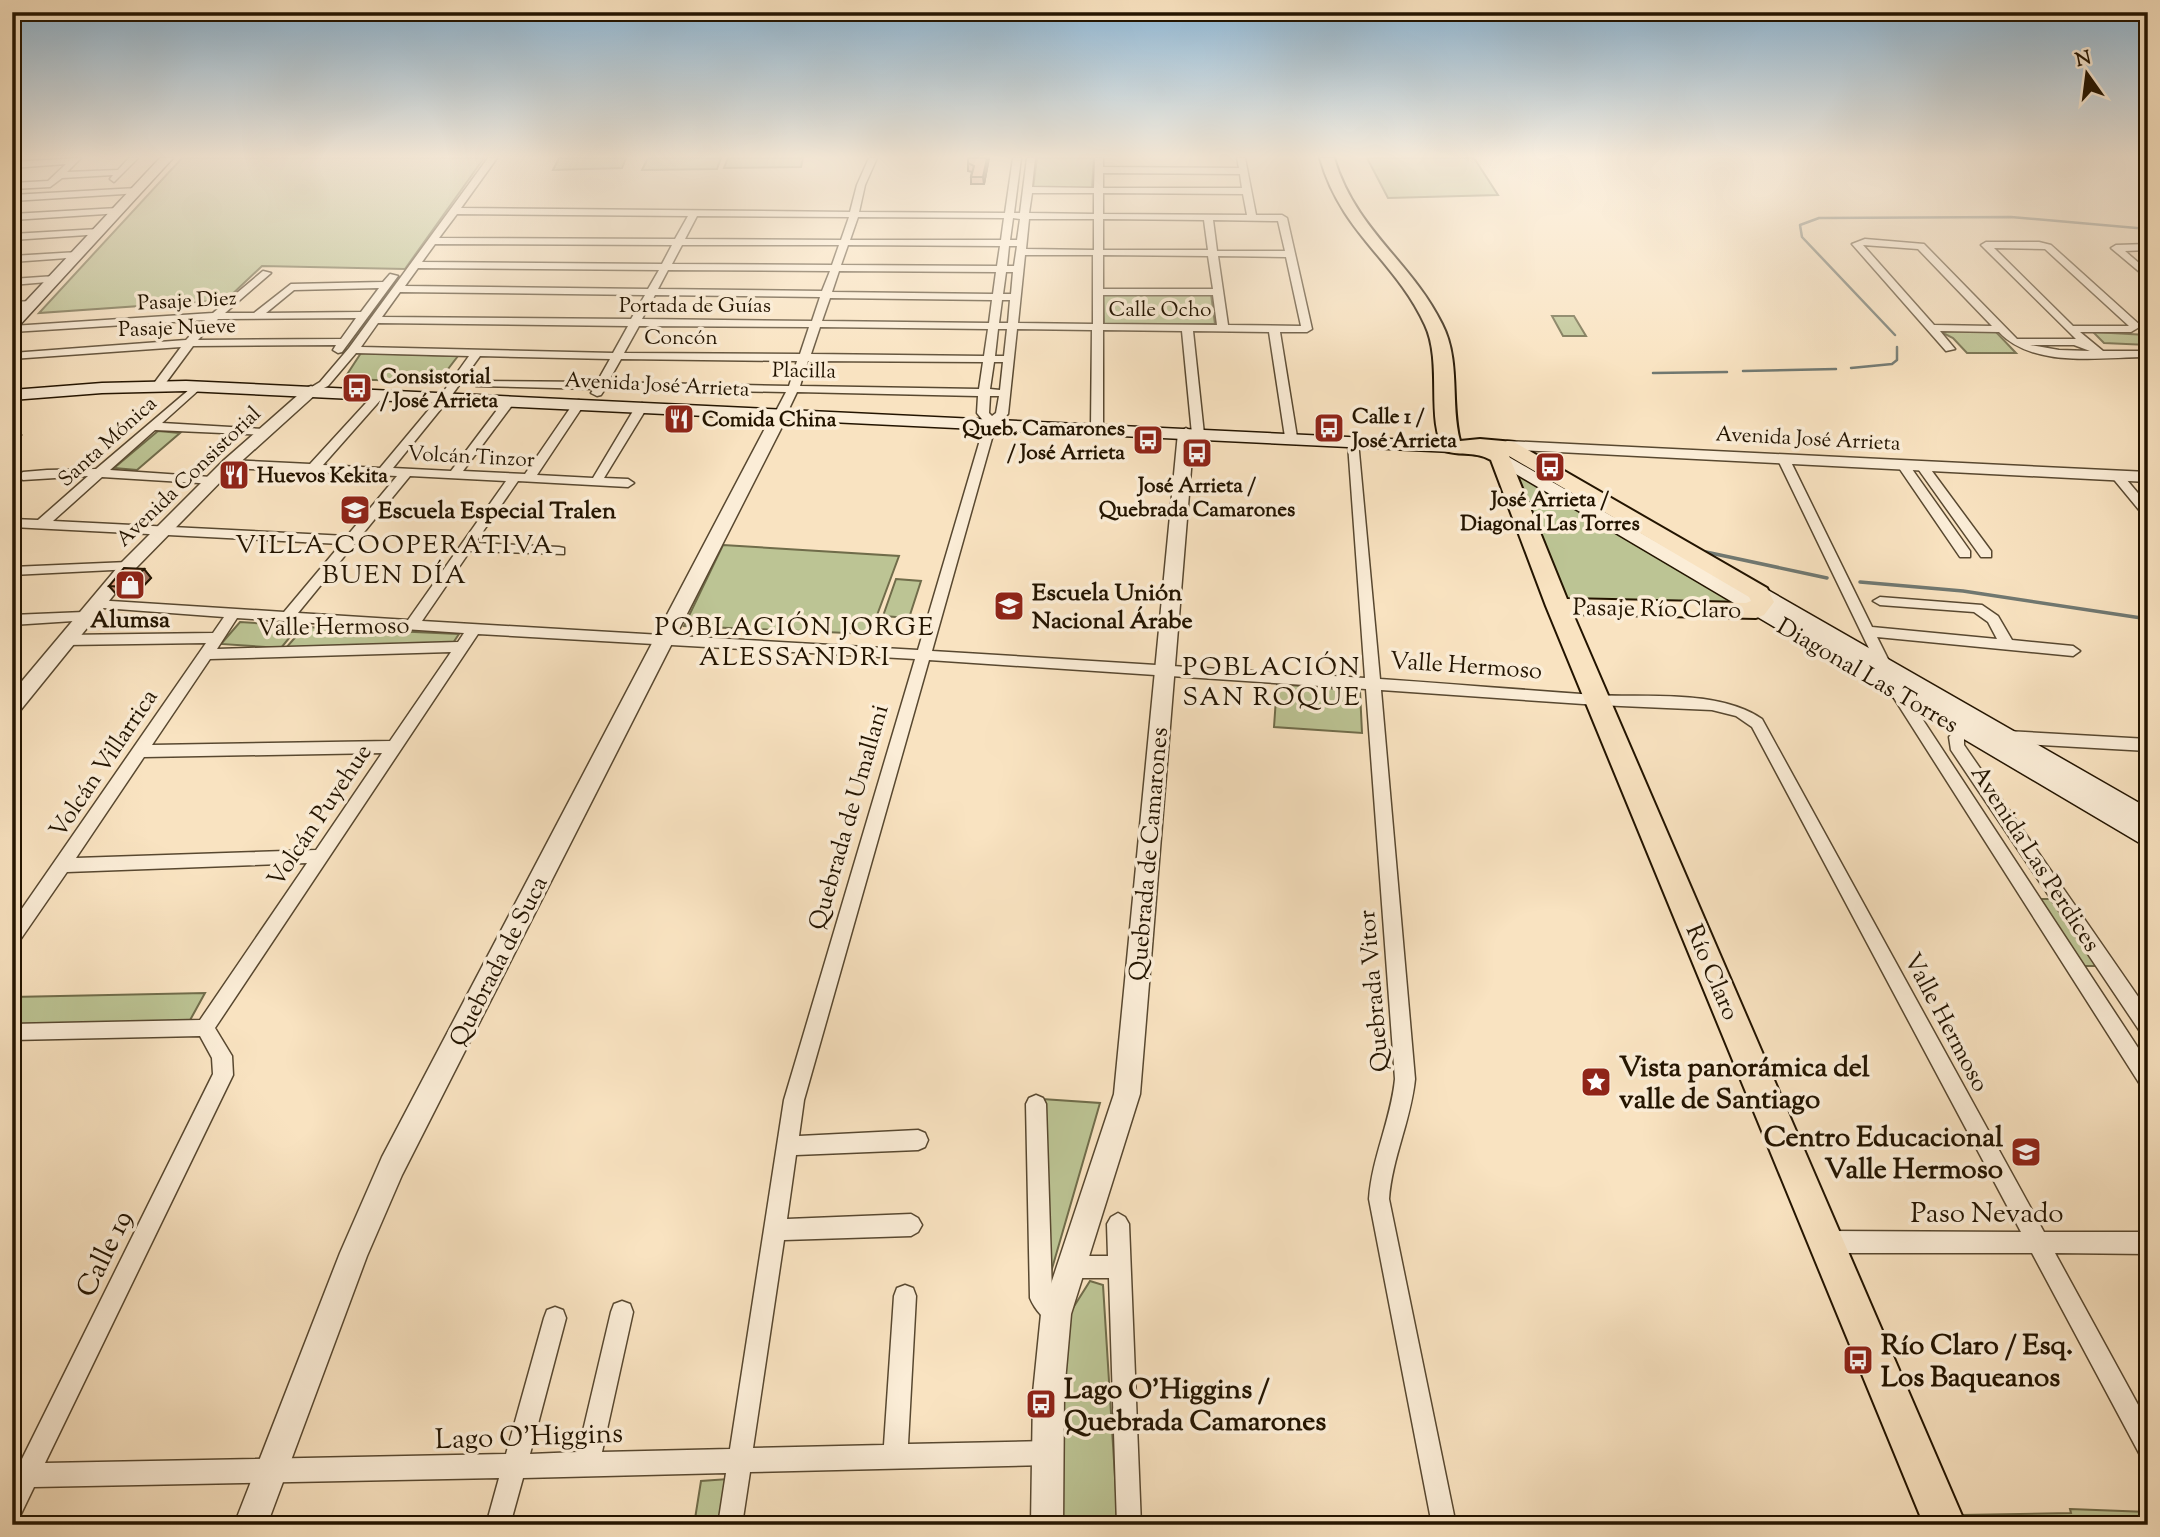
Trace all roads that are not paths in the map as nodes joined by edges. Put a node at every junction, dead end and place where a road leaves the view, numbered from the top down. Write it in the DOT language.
graph roads {
  1 [pos="101,230"];
  2 [pos="441,230"];
  3 [pos="685,230"];
  4 [pos="849,230"];
  5 [pos="1008,230"];
  6 [pos="1025,230"];
  7 [pos="1099,230"];
  8 [pos="1210,230"];
  9 [pos="1285,230"];
  10 [pos="1376,230"];
  11 [pos="99,232"];
  12 [pos="12,237"];
  13 [pos="432,241"];
  14 [pos="679,242"];
  15 [pos="844,243"];
  16 [pos="1006,243"];
  17 [pos="2148,247"];
  18 [pos="1023,248"];
  19 [pos="1098,253"];
  20 [pos="1213,254"];
  21 [pos="1292,254"];
  22 [pos="78,255"];
  23 [pos="12,259"];
  24 [pos="415,265"];
  25 [pos="665,268"];
  26 [pos="834,268"];
  27 [pos="1020,269"];
  28 [pos="1002,270"];
  29 [pos="266,273"];
  30 [pos="2148,276"];
  31 [pos="55,279"];
  32 [pos="12,282"];
  33 [pos="392,283"];
  34 [pos="1098,292"];
  35 [pos="1218,292"];
  36 [pos="651,293"];
  37 [pos="826,294"];
  38 [pos="998,296"];
  39 [pos="1017,297"];
  40 [pos="32,304"];
  41 [pos="12,306"];
  42 [pos="364,315"];
  43 [pos="215,316"];
  44 [pos="256,316"];
  45 [pos="376,320"];
  46 [pos="634,324"];
  47 [pos="815,325"];
  48 [pos="12,327"];
  49 [pos="994,327"];
  50 [pos="1013,327"];
  51 [pos="1098,328"];
  52 [pos="1187,328"];
  53 [pos="1223,328"];
  54 [pos="1929,328"];
  55 [pos="1274,329"];
  56 [pos="2001,329"];
  57 [pos="2070,329"];
  58 [pos="2013,341"];
  59 [pos="190,344"];
  60 [pos="2088,345"];
  61 [pos="348,346"];
  62 [pos="2148,347"];
  63 [pos="1950,349"];
  64 [pos="2099,352"];
  65 [pos="477,353"];
  66 [pos="2148,354"];
  67 [pos="12,356"];
  68 [pos="617,356"];
  69 [pos="805,357"];
  70 [pos="989,359"];
  71 [pos="1010,359"];
  72 [pos="476,383"];
  73 [pos="158,386"];
  74 [pos="197,386"];
  75 [pos="600,387"];
  76 [pos="793,389"];
  77 [pos="311,391"];
  78 [pos="984,393"];
  79 [pos="1005,393"];
  80 [pos="380,394"];
  81 [pos="12,395"];
  82 [pos="444,397"];
  83 [pos="510,400"];
  84 [pos="585,404"];
  85 [pos="642,406"];
  86 [pos="781,413"];
  87 [pos="991,423"];
  88 [pos="153,426"];
  89 [pos="1097,428"];
  90 [pos="263,433"];
  91 [pos="1192,433"];
  92 [pos="1295,438"];
  93 [pos="1354,444"];
  94 [pos="1462,444"];
  95 [pos="1503,452"];
  96 [pos="1784,460"];
  97 [pos="229,464"];
  98 [pos="1903,465"];
  99 [pos="1922,466"];
  100 [pos="313,468"];
  101 [pos="383,471"];
  102 [pos="101,472"];
  103 [pos="406,473"];
  104 [pos="23,475"];
  105 [pos="454,475"];
  106 [pos="2117,475"];
  107 [pos="2148,477"];
  108 [pos="514,478"];
  109 [pos="529,478"];
  110 [pos="211,481"];
  111 [pos="596,482"];
  112 [pos="628,483"];
  113 [pos="2148,513"];
  114 [pos="12,523"];
  115 [pos="42,524"];
  116 [pos="164,529"];
  117 [pos="349,540"];
  118 [pos="466,547"];
  119 [pos="559,551"];
  120 [pos="1965,554"];
  121 [pos="1986,554"];
  122 [pos="128,566"];
  123 [pos="12,571"];
  124 [pos="1881,601"];
  125 [pos="1758,602"];
  126 [pos="1558,606"];
  127 [pos="90,610"];
  128 [pos="233,614"];
  129 [pos="287,617"];
  130 [pos="12,620"];
  131 [pos="412,625"];
  132 [pos="474,629"];
  133 [pos="1866,631"];
  134 [pos="216,638"];
  135 [pos="663,639"];
  136 [pos="65,640"];
  137 [pos="2008,645"];
  138 [pos="462,647"];
  139 [pos="2073,651"];
  140 [pos="205,654"];
  141 [pos="922,654"];
  142 [pos="1882,664"];
  143 [pos="1164,669"];
  144 [pos="1372,682"];
  145 [pos="1897,692"];
  146 [pos="1598,700"];
  147 [pos="12,707"];
  148 [pos="1971,736"];
  149 [pos="2006,737"];
  150 [pos="2148,746"];
  151 [pos="395,747"];
  152 [pos="139,751"];
  153 [pos="2148,819"];
  154 [pos="2148,839"];
  155 [pos="321,856"];
  156 [pos="61,865"];
  157 [pos="12,938"];
  158 [pos="2148,1027"];
  159 [pos="205,1028"];
  160 [pos="12,1032"];
  161 [pos="2148,1080"];
  162 [pos="1037,1104"];
  163 [pos="918,1140"];
  164 [pos="787,1146"];
  165 [pos="1118,1224"];
  166 [pos="911,1225"];
  167 [pos="774,1230"];
  168 [pos="1827,1242"];
  169 [pos="2039,1242"];
  170 [pos="2148,1243"];
  171 [pos="1073,1267"];
  172 [pos="1119,1267"];
  173 [pos="905,1296"];
  174 [pos="622,1312"];
  175 [pos="1056,1314"];
  176 [pos="555,1318"];
  177 [pos="2148,1447"];
  178 [pos="1047,1453"];
  179 [pos="895,1457"];
  180 [pos="740,1460"];
  181 [pos="587,1463"];
  182 [pos="514,1465"];
  183 [pos="270,1472"];
  184 [pos="20,1475"];
  185 [pos="12,1505"];
  186 [pos="250,1525"];
  187 [pos="498,1525"];
  188 [pos="730,1525"];
  189 [pos="1047,1525"];
  190 [pos="1129,1525"];
  191 [pos="1444,1525"];
  192 [pos="1945,1525"];
  1 -- 11 [label="main road"];
  2 -- 13 [label="street"];
  3 -- 14 [label="street"];
  4 -- 15 [label="street"];
  5 -- 16 [label="street"];
  6 -- 18 [label="street"];
  7 -- 19 [label="street"];
  8 -- 20 [label="street"];
  9 -- 21 [label="street"];
  10 -- 94 [label="main road"];
  11 -- 12 [label="street"];
  11 -- 22 [label="main road"];
  13 -- 14 [label="street"];
  13 -- 24 [label="street"];
  14 -- 15 [label="street"];
  14 -- 25 [label="street"];
  15 -- 16 [label="street"];
  15 -- 26 [label="street"];
  16 -- 18 [label="street"];
  16 -- 28 [label="street"];
  17 -- 30 [label="street"];
  18 -- 19 [label="street"];
  18 -- 27 [label="street"];
  19 -- 20 [label="street"];
  19 -- 34 [label="street"];
  20 -- 21 [label="street"];
  20 -- 35 [label="street"];
  21 -- 55 [label="street, Calle Ocho"];
  22 -- 23 [label="street"];
  22 -- 31 [label="main road"];
  24 -- 25 [label="street"];
  24 -- 33 [label="street"];
  25 -- 26 [label="street"];
  25 -- 36 [label="street"];
  26 -- 28 [label="street"];
  26 -- 37 [label="street"];
  27 -- 28 [label="street"];
  27 -- 39 [label="street"];
  28 -- 38 [label="street"];
  29 -- 43 [label="street"];
  31 -- 32 [label="street"];
  31 -- 40 [label="main road"];
  33 -- 36 [label="street"];
  33 -- 42 [label="street"];
  33 -- 44 [label="street"];
  33 -- 45 [label="street"];
  34 -- 35 [label="street"];
  34 -- 51 [label="street"];
  35 -- 53 [label="street"];
  36 -- 37 [label="street"];
  36 -- 46 [label="street"];
  37 -- 38 [label="street"];
  37 -- 47 [label="street"];
  38 -- 39 [label="street"];
  38 -- 49 [label="street"];
  39 -- 50 [label="street"];
  40 -- 41 [label="street"];
  40 -- 48 [label="main road"];
  42 -- 44 [label="street, Pasaje Diez"];
  42 -- 61 [label="street"];
  43 -- 44 [label="street, Pasaje Diez"];
  43 -- 48 [label="street, Pasaje Diez"];
  43 -- 59 [label="street"];
  45 -- 46 [label="street, Portada de Guías"];
  45 -- 61 [label="street"];
  46 -- 47 [label="street, Portada de Guías"];
  46 -- 68 [label="street"];
  47 -- 49 [label="street, Portada de Guías"];
  47 -- 69 [label="street"];
  49 -- 50 [label="street, Portada de Guías"];
  49 -- 70 [label="street"];
  50 -- 51 [label="street, Calle Ocho"];
  50 -- 71 [label="street"];
  51 -- 52 [label="street, Calle Ocho"];
  51 -- 89 [label="street"];
  52 -- 53 [label="street, Calle Ocho"];
  52 -- 91 [label="street"];
  53 -- 55 [label="street, Calle Ocho"];
  54 -- 56 [label="street"];
  54 -- 56 [label="street"];
  54 -- 63 [label="street"];
  55 -- 92 [label="street"];
  56 -- 58 [label="street"];
  57 -- 57 [label="street"];
  57 -- 60 [label="street"];
  58 -- 60 [label="street"];
  58 -- 64 [label="street"];
  59 -- 61 [label="street, Pasaje Nueve"];
  59 -- 67 [label="street, Pasaje Nueve"];
  59 -- 73 [label="street"];
  60 -- 62 [label="street"];
  60 -- 64 [label="street"];
  61 -- 65 [label="street, Concón"];
  61 -- 77 [label="street"];
  64 -- 66 [label="street"];
  65 -- 68 [label="street, Concón"];
  65 -- 82 [label="street"];
  68 -- 69 [label="street, Concón"];
  68 -- 75 [label="street"];
  69 -- 70 [label="street, Concón"];
  69 -- 76 [label="street"];
  70 -- 71 [label="street, Concón"];
  70 -- 78 [label="street"];
  71 -- 79 [label="street"];
  72 -- 75 [label="street, Placilla"];
  73 -- 74 [label="main road, Avenida José Arrieta"];
  73 -- 81 [label="main road, Avenida José Arrieta"];
  74 -- 77 [label="main road, Avenida José Arrieta"];
  74 -- 88 [label="street, Santa Mónica"];
  75 -- 76 [label="street, Placilla"];
  75 -- 84 [label="street"];
  76 -- 78 [label="street, Placilla"];
  76 -- 86 [label="street"];
  77 -- 80 [label="main road, Avenida José Arrieta"];
  77 -- 90 [label="street, Avenida Consistorial"];
  78 -- 79 [label="street, Placilla"];
  78 -- 87 [label="street"];
  79 -- 87 [label="street"];
  80 -- 82 [label="main road, Avenida José Arrieta"];
  80 -- 100 [label="street"];
  82 -- 83 [label="main road, Avenida José Arrieta"];
  82 -- 101 [label="street"];
  83 -- 84 [label="main road, Avenida José Arrieta"];
  83 -- 105 [label="street"];
  84 -- 85 [label="main road, Avenida José Arrieta"];
  84 -- 109 [label="street"];
  85 -- 86 [label="main road, Avenida José Arrieta"];
  85 -- 111 [label="street"];
  86 -- 87 [label="main road, Avenida José Arrieta"];
  86 -- 135 [label="street, Quebrada de Suca"];
  87 -- 89 [label="main road, Avenida José Arrieta"];
  87 -- 141 [label="street, Quebrada de Umallani"];
  88 -- 90 [label="street"];
  88 -- 102 [label="street, Santa Mónica"];
  89 -- 91 [label="main road, Avenida José Arrieta"];
  90 -- 97 [label="street, Avenida Consistorial"];
  91 -- 92 [label="main road, Avenida José Arrieta"];
  91 -- 143 [label="street, Quebrada de Camarones"];
  92 -- 93 [label="main road, Avenida José Arrieta"];
  92 -- 94 [label="main road, Avenida José Arrieta"];
  93 -- 94 [label="main road, Avenida José Arrieta"];
  93 -- 144 [label="street, Quebrada Vitor"];
  94 -- 95 [label="main road, Diagonal Las Torres"];
  95 -- 96 [label="street, Avenida José Arrieta"];
  95 -- 125 [label="main road, Diagonal Las Torres"];
  95 -- 126 [label="main road, Río Claro"];
  96 -- 98 [label="street, Avenida José Arrieta"];
  96 -- 133 [label="street, Avenida Las Perdices"];
  97 -- 100 [label="street, Volcán Tinzor"];
  97 -- 110 [label="street, Avenida Consistorial"];
  98 -- 99 [label="street, Avenida José Arrieta"];
  98 -- 120 [label="street"];
  99 -- 106 [label="street, Avenida José Arrieta"];
  99 -- 121 [label="street"];
  100 -- 101 [label="street, Volcán Tinzor"];
  101 -- 103 [label="street, Volcán Tinzor"];
  102 -- 104 [label="street"];
  102 -- 110 [label="street"];
  102 -- 115 [label="street, Santa Mónica"];
  103 -- 105 [label="street, Volcán Tinzor"];
  103 -- 117 [label="street"];
  105 -- 108 [label="street, Volcán Tinzor"];
  106 -- 107 [label="street, Avenida José Arrieta"];
  106 -- 113 [label="street"];
  108 -- 109 [label="street, Volcán Tinzor"];
  108 -- 118 [label="street"];
  109 -- 111 [label="street, Volcán Tinzor"];
  110 -- 116 [label="street, Avenida Consistorial"];
  111 -- 112 [label="street, Volcán Tinzor"];
  114 -- 115 [label="street"];
  115 -- 116 [label="street"];
  116 -- 117 [label="street"];
  116 -- 122 [label="street, Avenida Consistorial"];
  117 -- 129 [label="street"];
  118 -- 119 [label="street"];
  118 -- 131 [label="street"];
  122 -- 123 [label="street"];
  122 -- 127 [label="street, Avenida Consistorial"];
  124 -- 137 [label="street"];
  125 -- 126 [label="main road, Pasaje Río Claro"];
  125 -- 142 [label="main road, Diagonal Las Torres"];
  125 -- 145 [label="main road, Diagonal Las Torres"];
  126 -- 146 [label="main road, Río Claro"];
  127 -- 128 [label="street, Valle Hermoso"];
  127 -- 130 [label="street, Valle Hermoso"];
  127 -- 136 [label="street, Avenida Consistorial"];
  128 -- 129 [label="street, Valle Hermoso"];
  128 -- 134 [label="street, Volcán Villarrica"];
  129 -- 131 [label="street, Valle Hermoso"];
  131 -- 132 [label="street, Valle Hermoso"];
  132 -- 135 [label="street, Valle Hermoso"];
  132 -- 138 [label="street, Volcán Puyehue"];
  133 -- 137 [label="street"];
  133 -- 142 [label="street, Avenida Las Perdices"];
  134 -- 136 [label="street"];
  134 -- 140 [label="street, Volcán Villarrica"];
  135 -- 141 [label="street, Valle Hermoso"];
  135 -- 183 [label="street, Quebrada de Suca"];
  136 -- 147 [label="street, Avenida Consistorial"];
  137 -- 139 [label="street"];
  138 -- 140 [label="street, Valle Hermoso"];
  138 -- 151 [label="street, Volcán Puyehue"];
  140 -- 152 [label="street, Volcán Villarrica"];
  141 -- 143 [label="street, Valle Hermoso"];
  141 -- 164 [label="street, Quebrada de Umallani"];
  142 -- 145 [label="street, Avenida Las Perdices"];
  142 -- 149 [label="main road, Diagonal Las Torres"];
  143 -- 144 [label="street, Valle Hermoso"];
  143 -- 171 [label="street, Quebrada de Camarones"];
  144 -- 146 [label="street, Valle Hermoso"];
  144 -- 191 [label="street, Quebrada Vitor"];
  145 -- 148 [label="main road, Diagonal Las Torres"];
  145 -- 161 [label="street, Avenida Las Perdices"];
  146 -- 168 [label="main road, Río Claro"];
  146 -- 169 [label="street, Valle Hermoso"];
  148 -- 149 [label="street"];
  148 -- 154 [label="main road, Diagonal Las Torres"];
  148 -- 158 [label="street, Avenida Las Perdices"];
  149 -- 150 [label="street"];
  149 -- 153 [label="main road, Diagonal Las Torres"];
  151 -- 152 [label="street"];
  151 -- 155 [label="street, Volcán Puyehue"];
  152 -- 156 [label="street, Volcán Villarrica"];
  155 -- 156 [label="street"];
  155 -- 159 [label="street, Volcán Puyehue"];
  156 -- 157 [label="street, Volcán Villarrica"];
  159 -- 160 [label="street"];
  159 -- 184 [label="street, Calle 19"];
  162 -- 175 [label="street"];
  163 -- 164 [label="street"];
  164 -- 167 [label="street, Quebrada de Umallani"];
  165 -- 172 [label="street"];
  166 -- 167 [label="street"];
  167 -- 180 [label="street, Quebrada de Umallani"];
  168 -- 169 [label="street, Paso Nevado"];
  168 -- 192 [label="main road, Río Claro"];
  169 -- 170 [label="street, Paso Nevado"];
  169 -- 177 [label="street, Valle Hermoso"];
  171 -- 172 [label="street"];
  171 -- 175 [label="street, Quebrada de Camarones"];
  172 -- 190 [label="street"];
  173 -- 179 [label="street"];
  174 -- 181 [label="street"];
  175 -- 178 [label="street, Quebrada de Camarones"];
  176 -- 182 [label="street"];
  178 -- 179 [label="street, Lago O'Higgins"];
  178 -- 189 [label="street, Quebrada de Camarones"];
  179 -- 180 [label="street, Lago O'Higgins"];
  180 -- 181 [label="street, Lago O'Higgins"];
  180 -- 188 [label="street, Quebrada de Umallani"];
  181 -- 182 [label="street, Lago O'Higgins"];
  182 -- 183 [label="street, Lago O'Higgins"];
  182 -- 187 [label="street"];
  183 -- 184 [label="street, Lago O'Higgins"];
  183 -- 186 [label="street, Quebrada de Suca"];
  184 -- 185 [label="street, Calle 19"];
}
